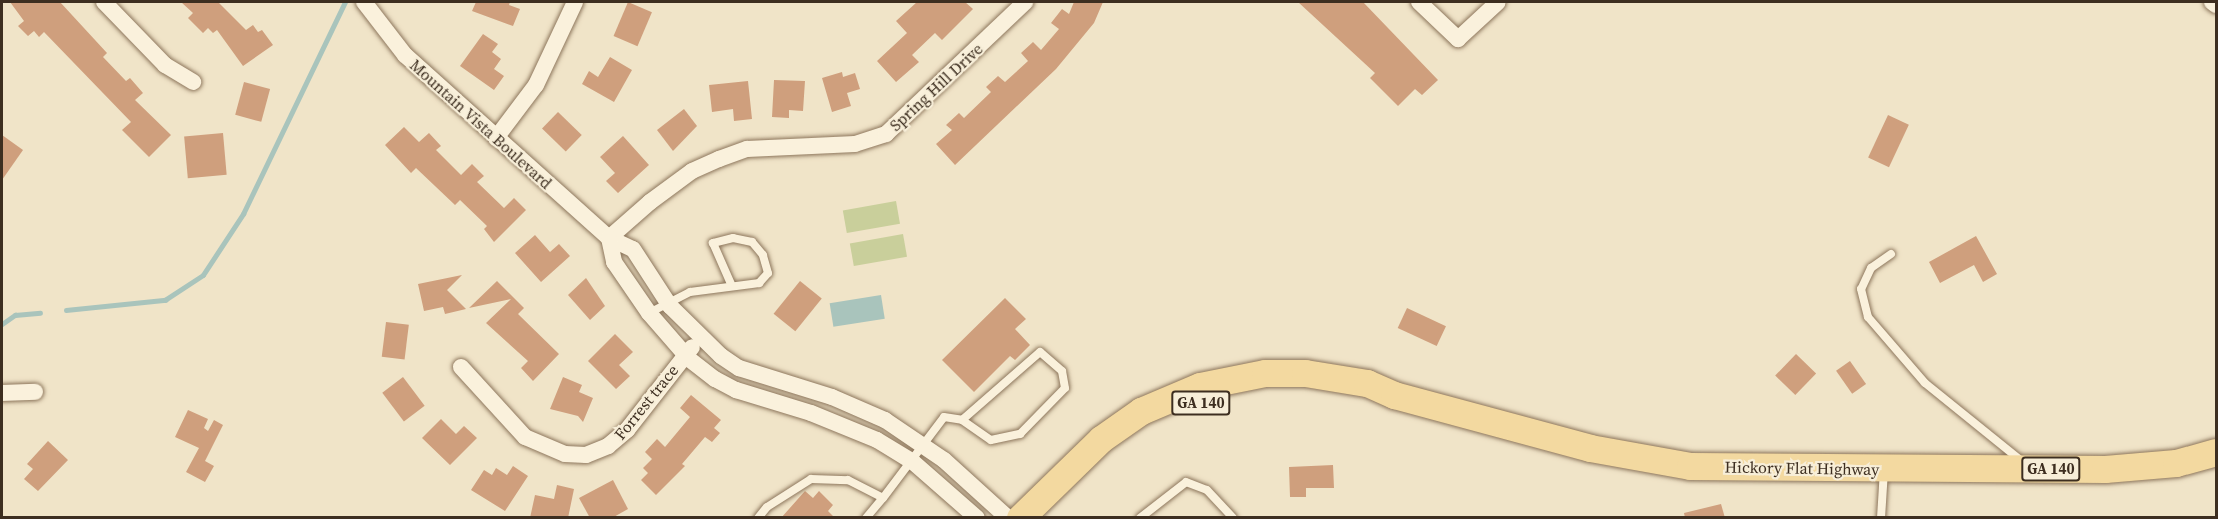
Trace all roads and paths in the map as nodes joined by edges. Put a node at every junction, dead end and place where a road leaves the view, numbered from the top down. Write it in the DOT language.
graph roads {
  1 [pos="104,2"];
  2 [pos="364,2"];
  3 [pos="575,2"];
  4 [pos="1025,2"];
  5 [pos="1419,2"];
  6 [pos="2212,2"];
  7 [pos="1490,4"];
  8 [pos="2217,5"];
  9 [pos="192,82"];
  10 [pos="496,138"];
  11 [pos="609,238"];
  12 [pos="1891,254"];
  13 [pos="731,284"];
  14 [pos="668,304"];
  15 [pos="649,313"];
  16 [pos="700,338"];
  17 [pos="685,354"];
  18 [pos="461,367"];
  19 [pos="2,393"];
  20 [pos="36,393"];
  21 [pos="1394,395"];
  22 [pos="962,420"];
  23 [pos="924,445"];
  24 [pos="2217,452"];
  25 [pos="913,462"];
  26 [pos="2031,469"];
  27 [pos="1884,470"];
  28 [pos="883,498"];
  29 [pos="758,518"];
  30 [pos="866,518"];
  31 [pos="976,518"];
  32 [pos="1008,518"];
  33 [pos="1020,518"];
  34 [pos="1045,518"];
  35 [pos="1140,518"];
  36 [pos="1233,518"];
  37 [pos="1881,518"];
  1 -- 9 [label="street"];
  2 -- 10 [label="street, Mountain Vista Boulevard"];
  3 -- 10 [label="street"];
  4 -- 11 [label="street, Spring Hill Drive"];
  5 -- 7 [label="street"];
  6 -- 8 [label="street"];
  10 -- 11 [label="street, Mountain Vista Boulevard"];
  11 -- 14 [label="street, Mountain Vista Boulevard"];
  11 -- 15 [label="street"];
  12 -- 26 [label="lane"];
  13 -- 13 [label="lane"];
  13 -- 14 [label="lane"];
  14 -- 15 [label="lane"];
  14 -- 16 [label="street, Mountain Vista Boulevard"];
  15 -- 17 [label="street"];
  16 -- 17 [label="street, Forrest trace"];
  16 -- 23 [label="street, Mountain Vista Boulevard"];
  17 -- 18 [label="street, Forrest trace"];
  17 -- 25 [label="street"];
  19 -- 20 [label="street"];
  21 -- 27 [label="main road, Hickory Flat Highway / GA 140"];
  21 -- 33 [label="main road, Hickory Flat Highway / GA 140"];
  21 -- 34 [label="main road, Hickory Flat Highway / GA 140"];
  22 -- 22 [label="lane"];
  22 -- 23 [label="lane"];
  23 -- 25 [label="lane"];
  23 -- 32 [label="street, Mountain Vista Boulevard"];
  24 -- 26 [label="main road, Hickory Flat Highway / GA 140"];
  25 -- 28 [label="lane"];
  25 -- 31 [label="street"];
  26 -- 27 [label="main road, Hickory Flat Highway / GA 140"];
  27 -- 37 [label="lane"];
  28 -- 29 [label="lane"];
  28 -- 30 [label="lane"];
  35 -- 36 [label="lane"];
}
